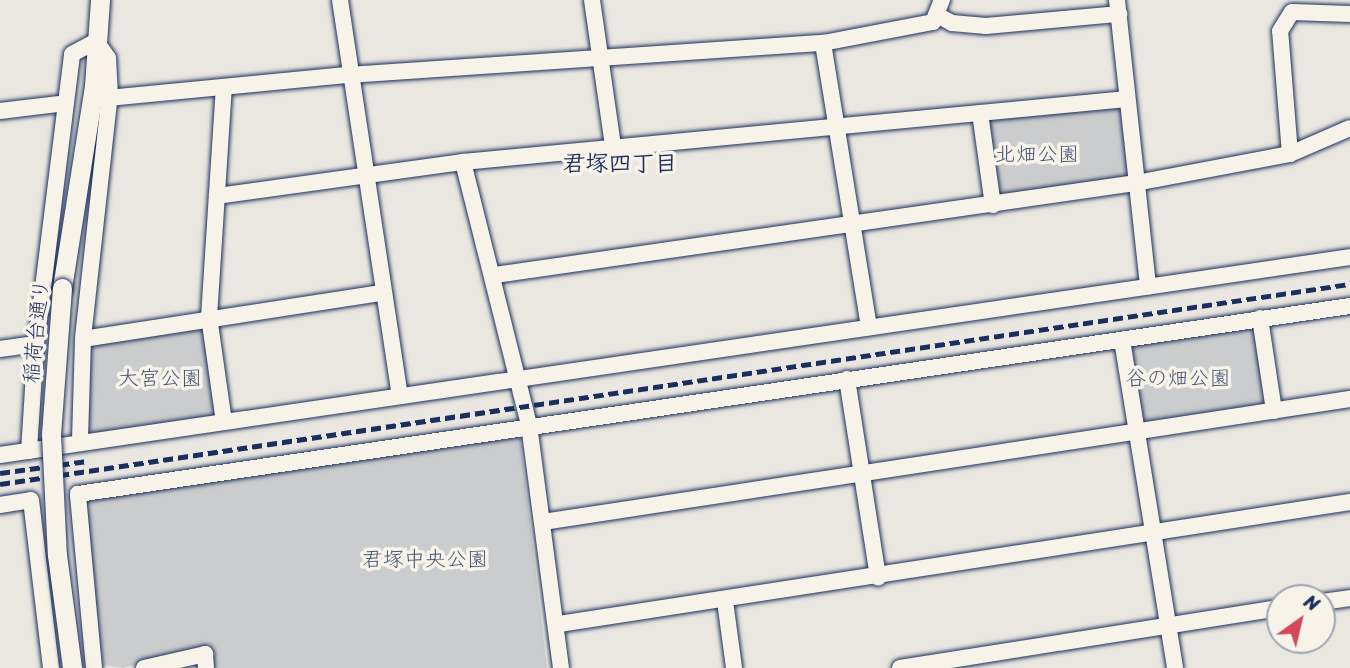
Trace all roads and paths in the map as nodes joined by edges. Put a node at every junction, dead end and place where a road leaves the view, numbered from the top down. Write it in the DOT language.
graph roads {
  1 [pos="100,0"];
  2 [pos="340,0"];
  3 [pos="592,0"];
  4 [pos="1118,7"];
  5 [pos="939,8"];
  6 [pos="1350,15"];
  7 [pos="96,41"];
  8 [pos="823,43"];
  9 [pos="602,56"];
  10 [pos="349,75"];
  11 [pos="224,87"];
  12 [pos="108,99"];
  13 [pos="1127,99"];
  14 [pos="66,103"];
  15 [pos="0,111"];
  16 [pos="980,113"];
  17 [pos="836,126"];
  18 [pos="1350,128"];
  19 [pos="613,146"];
  20 [pos="1290,154"];
  21 [pos="463,162"];
  22 [pos="365,176"];
  23 [pos="1136,183"];
  24 [pos="218,196"];
  25 [pos="993,205"];
  26 [pos="851,225"];
  27 [pos="1350,257"];
  28 [pos="495,275"];
  29 [pos="1148,286"];
  30 [pos="382,293"];
  31 [pos="1350,306"];
  32 [pos="209,317"];
  33 [pos="1260,318"];
  34 [pos="869,327"];
  35 [pos="83,339"];
  36 [pos="1122,340"];
  37 [pos="36,344"];
  38 [pos="0,349"];
  39 [pos="519,377"];
  40 [pos="847,379"];
  41 [pos="400,395"];
  42 [pos="1350,398"];
  43 [pos="1274,411"];
  44 [pos="224,422"];
  45 [pos="529,425"];
  46 [pos="1138,430"];
  47 [pos="80,442"];
  48 [pos="29,452"];
  49 [pos="0,455"];
  50 [pos="860,473"];
  51 [pos="1350,502"];
  52 [pos="0,505"];
  53 [pos="543,522"];
  54 [pos="1151,532"];
  55 [pos="878,578"];
  56 [pos="726,601"];
  57 [pos="1266,610"];
  58 [pos="559,624"];
  59 [pos="1169,626"];
  60 [pos="51,668"];
  61 [pos="72,668"];
  62 [pos="94,668"];
  63 [pos="144,668"];
  64 [pos="206,668"];
  65 [pos="561,668"];
  66 [pos="734,668"];
  67 [pos="900,668"];
  68 [pos="1175,668"];
  1 -- 7 [label="street, 稲荷台通り"];
  2 -- 10 [label="street"];
  3 -- 9 [label="street"];
  4 -- 5 [label="street"];
  4 -- 13 [label="street"];
  5 -- 8 [label="street"];
  6 -- 20 [label="street"];
  7 -- 12 [label="street"];
  7 -- 14 [label="street"];
  7 -- 61 [label="street, 稲荷台通り, bridge"];
  8 -- 9 [label="street"];
  8 -- 17 [label="street"];
  9 -- 10 [label="street"];
  9 -- 19 [label="street"];
  10 -- 11 [label="street"];
  10 -- 22 [label="street"];
  11 -- 12 [label="street"];
  11 -- 24 [label="street"];
  12 -- 35 [label="street"];
  13 -- 16 [label="street"];
  13 -- 23 [label="street"];
  14 -- 15 [label="street"];
  14 -- 37 [label="street"];
  16 -- 17 [label="street"];
  16 -- 25 [label="street"];
  17 -- 19 [label="street"];
  17 -- 26 [label="street"];
  18 -- 20 [label="street"];
  19 -- 21 [label="street"];
  20 -- 23 [label="street"];
  21 -- 22 [label="street"];
  21 -- 28 [label="street"];
  22 -- 24 [label="street"];
  22 -- 30 [label="street"];
  23 -- 25 [label="street"];
  23 -- 29 [label="street"];
  24 -- 32 [label="street"];
  25 -- 26 [label="street"];
  26 -- 28 [label="street"];
  26 -- 34 [label="street"];
  27 -- 29 [label="street"];
  28 -- 39 [label="street"];
  29 -- 34 [label="street"];
  30 -- 32 [label="street"];
  30 -- 41 [label="street"];
  31 -- 33 [label="street"];
  32 -- 35 [label="street"];
  32 -- 44 [label="street"];
  33 -- 36 [label="street"];
  33 -- 43 [label="street"];
  34 -- 39 [label="street"];
  35 -- 47 [label="street"];
  36 -- 40 [label="street"];
  36 -- 46 [label="street"];
  37 -- 38 [label="street"];
  37 -- 48 [label="street"];
  39 -- 41 [label="street"];
  39 -- 45 [label="street"];
  40 -- 45 [label="street"];
  40 -- 50 [label="street"];
  41 -- 44 [label="street"];
  42 -- 43 [label="street"];
  43 -- 46 [label="street"];
  44 -- 47 [label="street"];
  45 -- 53 [label="street"];
  45 -- 62 [label="street"];
  46 -- 50 [label="street"];
  46 -- 54 [label="street"];
  47 -- 48 [label="street"];
  48 -- 49 [label="street"];
  50 -- 53 [label="street"];
  50 -- 55 [label="street"];
  51 -- 54 [label="street"];
  52 -- 60 [label="street"];
  53 -- 58 [label="street"];
  54 -- 55 [label="street"];
  54 -- 59 [label="street"];
  55 -- 56 [label="street"];
  56 -- 58 [label="street"];
  56 -- 66 [label="street"];
  57 -- 59 [label="street"];
  58 -- 65 [label="street"];
  59 -- 67 [label="street"];
  59 -- 68 [label="street"];
  63 -- 64 [label="street"];
}
